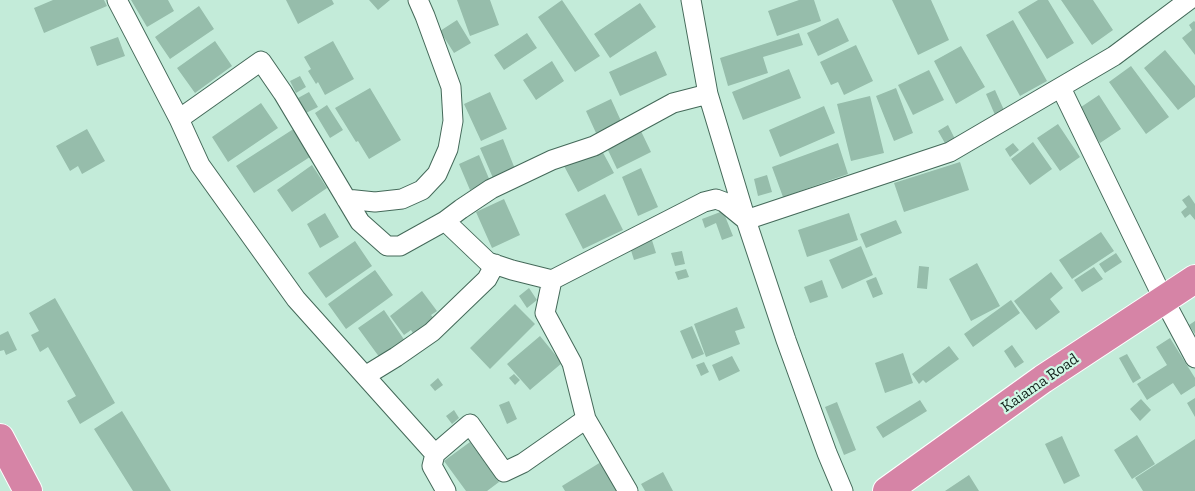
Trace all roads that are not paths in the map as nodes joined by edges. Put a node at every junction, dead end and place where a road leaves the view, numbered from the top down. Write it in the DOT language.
graph roads {
  1 [pos="116,0"];
  2 [pos="418,0"];
  3 [pos="691,0"];
  4 [pos="1189,0"];
  5 [pos="1061,88"];
  6 [pos="708,94"];
  7 [pos="179,119"];
  8 [pos="346,199"];
  9 [pos="746,220"];
  10 [pos="445,221"];
  11 [pos="495,264"];
  12 [pos="1195,279"];
  13 [pos="552,280"];
  14 [pos="1164,300"];
  15 [pos="1195,358"];
  16 [pos="365,376"];
  17 [pos="586,419"];
  18 [pos="0,438"];
  19 [pos="435,454"];
  20 [pos="0,478"];
  21 [pos="7,491"];
  22 [pos="28,491"];
  23 [pos="446,491"];
  24 [pos="628,491"];
  25 [pos="843,491"];
  26 [pos="887,491"];
  1 -- 7 [label="street"];
  2 -- 8 [label="street"];
  3 -- 6 [label="street"];
  4 -- 5 [label="street"];
  5 -- 9 [label="street"];
  5 -- 14 [label="street"];
  6 -- 9 [label="street"];
  6 -- 10 [label="street"];
  7 -- 8 [label="street"];
  7 -- 16 [label="street"];
  8 -- 10 [label="street"];
  9 -- 13 [label="street"];
  9 -- 25 [label="street"];
  10 -- 11 [label="street"];
  11 -- 13 [label="street"];
  11 -- 16 [label="street"];
  12 -- 14 [label="highway, Kaiama Road"];
  13 -- 17 [label="street"];
  14 -- 15 [label="street"];
  14 -- 26 [label="highway, Kaiama Road"];
  16 -- 19 [label="street"];
  17 -- 19 [label="street"];
  17 -- 24 [label="street"];
  18 -- 22 [label="highway"];
  19 -- 23 [label="street"];
  20 -- 21 [label="highway"];
}
